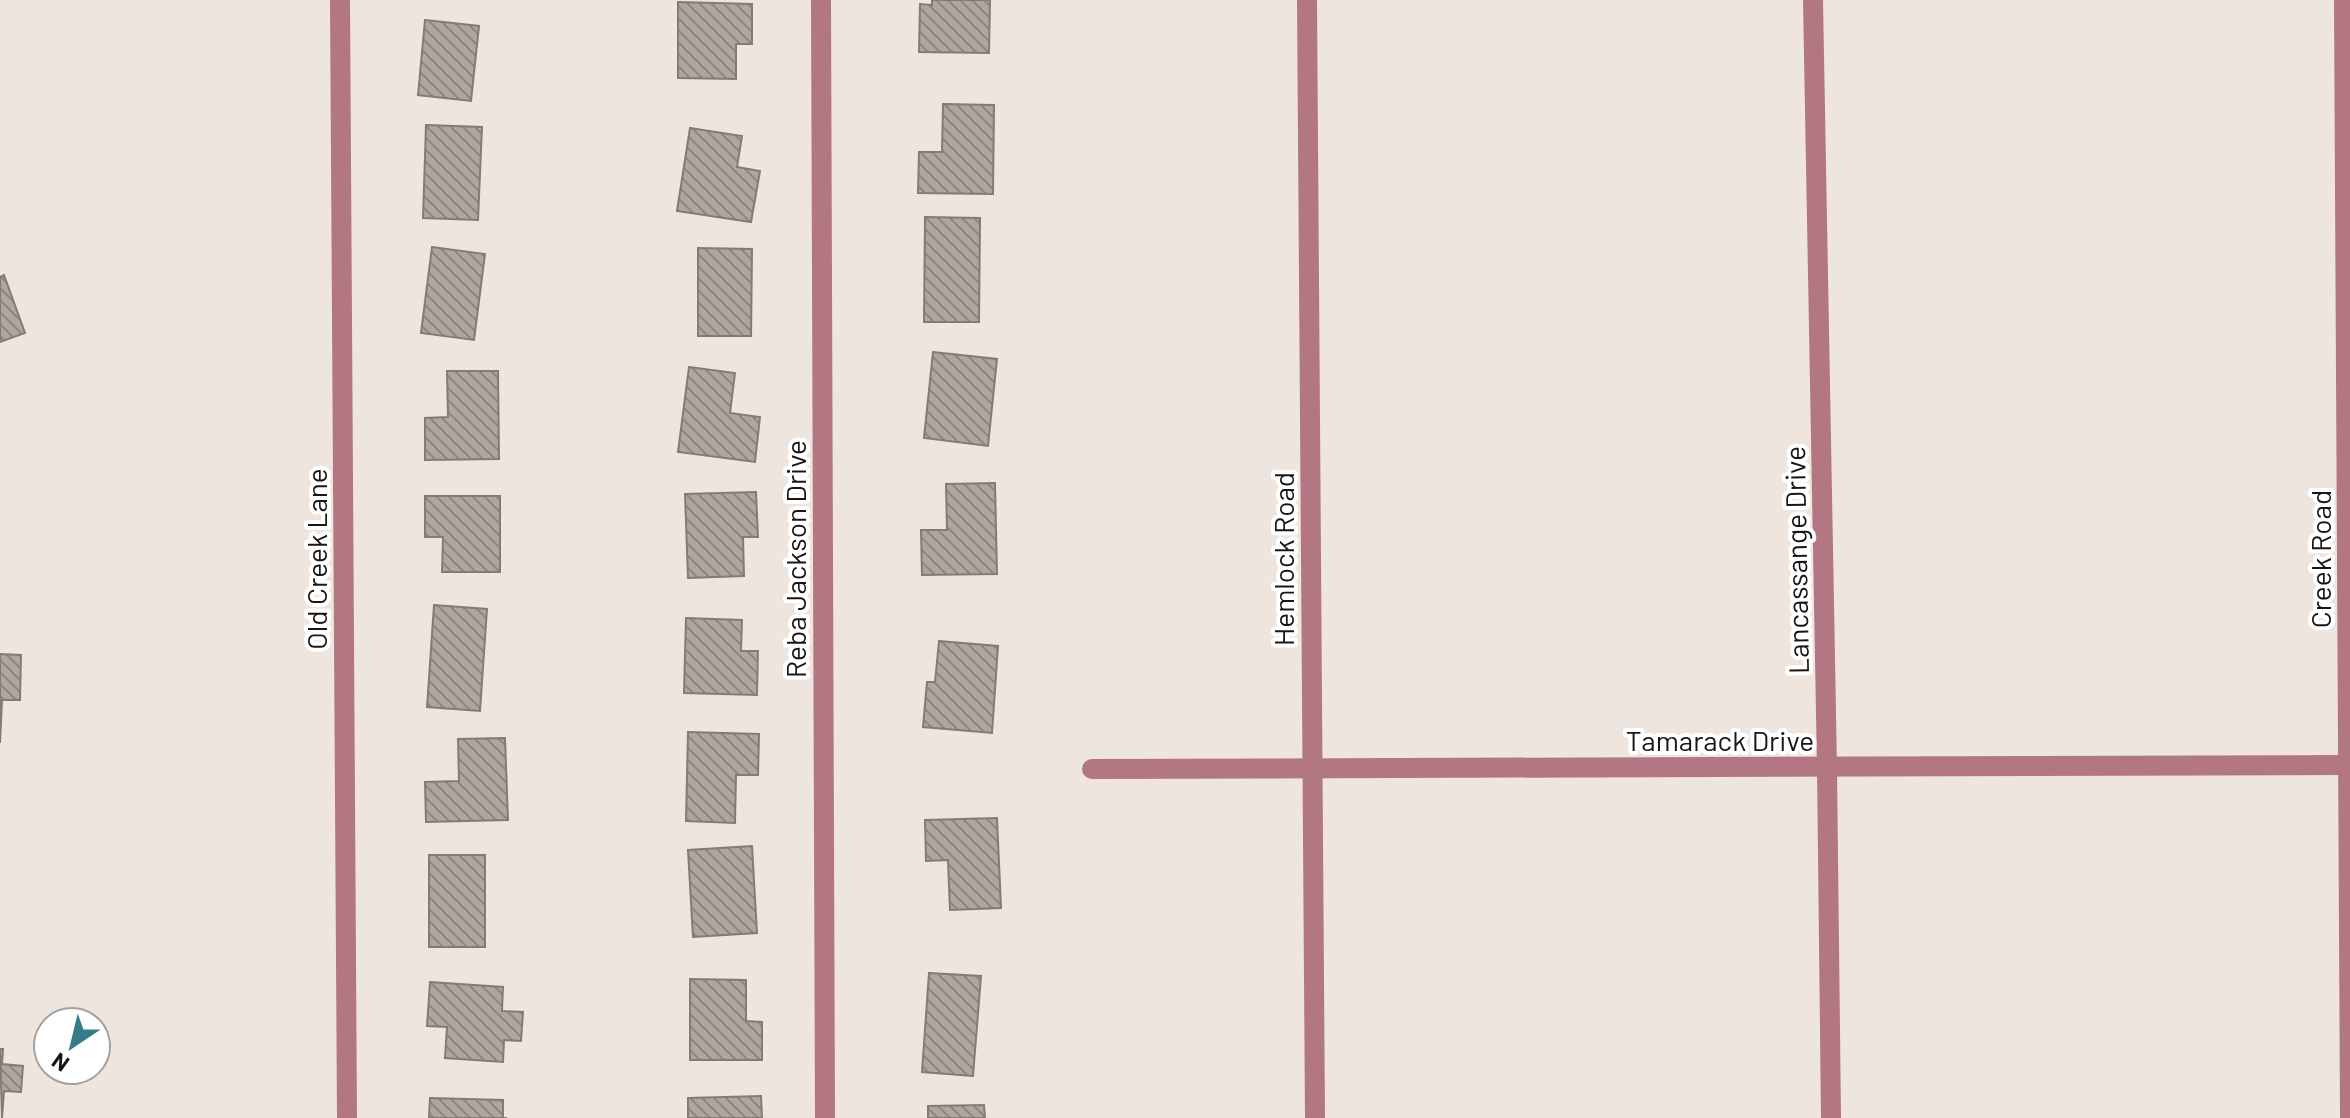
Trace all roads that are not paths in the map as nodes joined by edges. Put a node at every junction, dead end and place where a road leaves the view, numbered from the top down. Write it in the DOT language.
graph roads {
  1 [pos="340,0"];
  2 [pos="821,0"];
  3 [pos="1307,0"];
  4 [pos="1813,0"];
  5 [pos="2344,0"];
  6 [pos="2349,273"];
  7 [pos="2349,765"];
  8 [pos="1827,768"];
  9 [pos="1092,769"];
  10 [pos="1312,769"];
  11 [pos="347,1118"];
  12 [pos="825,1118"];
  13 [pos="1315,1118"];
  14 [pos="1831,1118"];
  15 [pos="2350,1118"];
  1 -- 11 [label="street, Old Creek Lane"];
  2 -- 12 [label="street, Reba Jackson Drive"];
  3 -- 10 [label="street, Hemlock Road"];
  4 -- 8 [label="street, Lancassange Drive"];
  5 -- 6 [label="street, Creek Road"];
  6 -- 7 [label="street, Creek Road"];
  7 -- 8 [label="street, Tamarack Drive"];
  7 -- 15 [label="street, Creek Road"];
  8 -- 10 [label="street, Tamarack Drive"];
  8 -- 14 [label="street, Lancassange Drive"];
  9 -- 10 [label="street, Tamarack Drive"];
  10 -- 13 [label="street, Hemlock Road"];
}
